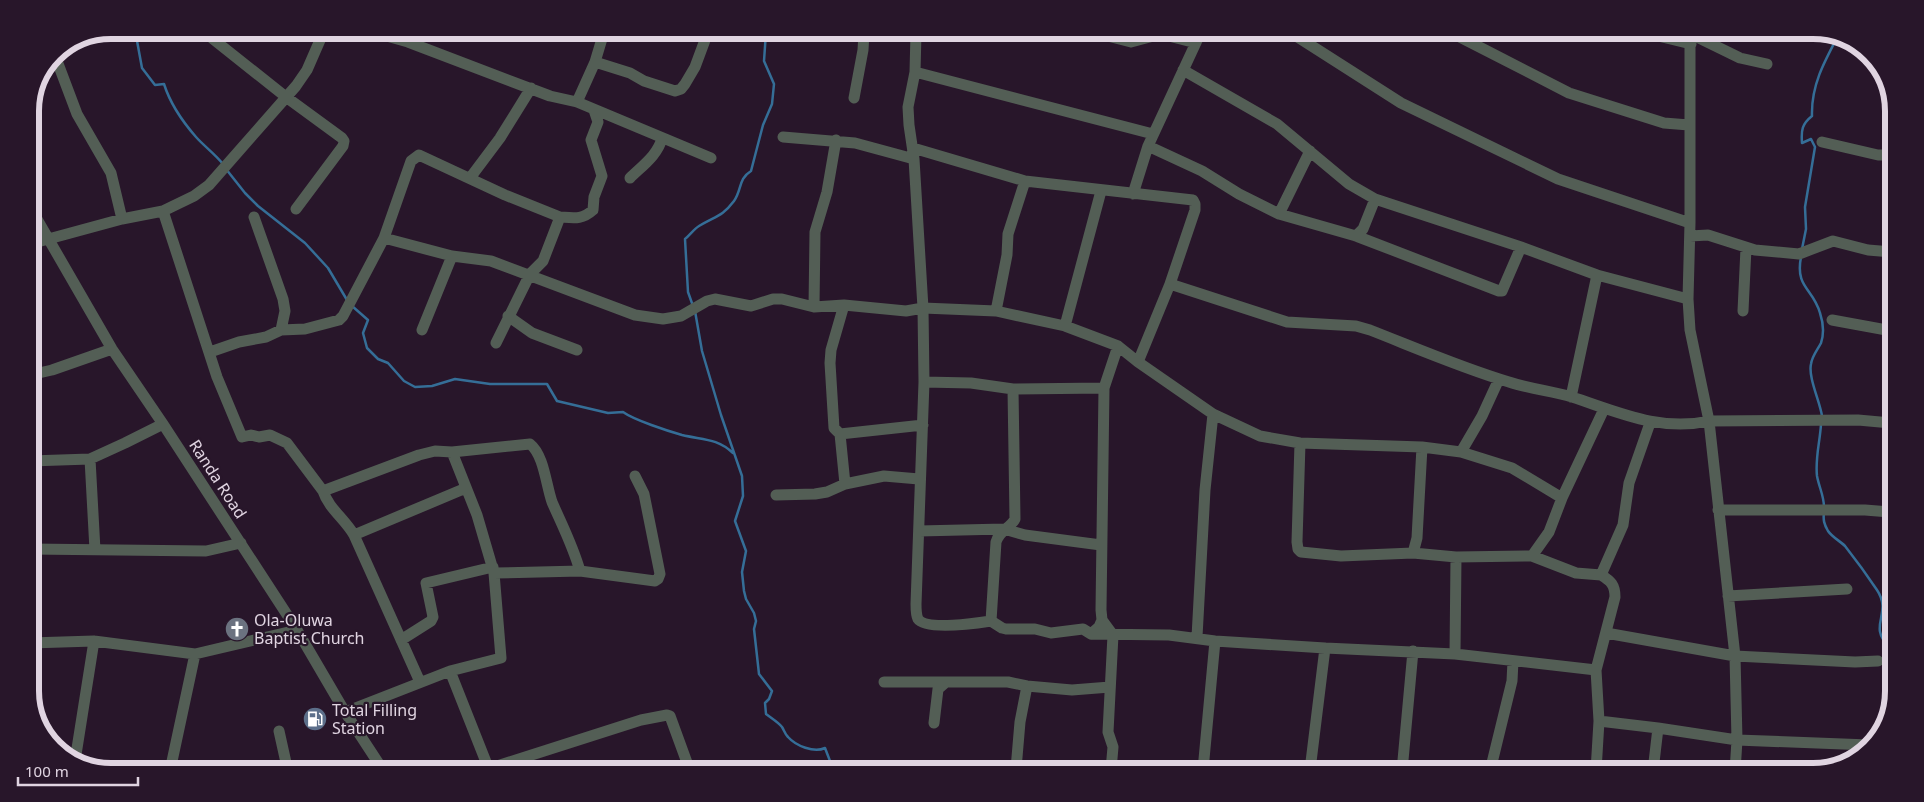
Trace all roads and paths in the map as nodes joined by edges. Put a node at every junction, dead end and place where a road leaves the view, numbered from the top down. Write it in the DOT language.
graph roads {
  1 [pos="214,39"];
  2 [pos="321,39"];
  3 [pos="397,39"];
  4 [pos="602,39"];
  5 [pos="705,39"];
  6 [pos="864,39"];
  7 [pos="916,39"];
  8 [pos="1118,39"];
  9 [pos="1142,39"];
  10 [pos="1198,39"];
  11 [pos="1301,39"];
  12 [pos="1464,39"];
  13 [pos="1692,39"];
  14 [pos="1694,39"];
  15 [pos="595,62"];
  16 [pos="58,63"];
  17 [pos="1767,64"];
  18 [pos="1183,70"];
  19 [pos="915,72"];
  20 [pos="532,88"];
  21 [pos="286,97"];
  22 [pos="854,98"];
  23 [pos="577,102"];
  24 [pos="594,110"];
  25 [pos="1689,125"];
  26 [pos="1153,134"];
  27 [pos="783,137"];
  28 [pos="662,138"];
  29 [pos="836,140"];
  30 [pos="1822,142"];
  31 [pos="1148,146"];
  32 [pos="1310,151"];
  33 [pos="913,153"];
  34 [pos="1885,155"];
  35 [pos="711,158"];
  36 [pos="470,178"];
  37 [pos="630,178"];
  38 [pos="1025,181"];
  39 [pos="1101,191"];
  40 [pos="1133,194"];
  41 [pos="1375,199"];
  42 [pos="296,209"];
  43 [pos="163,211"];
  44 [pos="1279,214"];
  45 [pos="560,216"];
  46 [pos="254,217"];
  47 [pos="122,219"];
  48 [pos="39,222"];
  49 [pos="1690,223"];
  50 [pos="1362,235"];
  51 [pos="1690,236"];
  52 [pos="48,238"];
  53 [pos="384,238"];
  54 [pos="39,241"];
  55 [pos="1521,247"];
  56 [pos="1746,248"];
  57 [pos="1885,251"];
  58 [pos="452,256"];
  59 [pos="530,274"];
  60 [pos="1597,276"];
  61 [pos="1170,284"];
  62 [pos="1688,299"];
  63 [pos="844,305"];
  64 [pos="814,307"];
  65 [pos="923,308"];
  66 [pos="996,311"];
  67 [pos="1743,311"];
  68 [pos="508,316"];
  69 [pos="1832,320"];
  70 [pos="1065,326"];
  71 [pos="281,330"];
  72 [pos="422,330"];
  73 [pos="1885,330"];
  74 [pos="496,343"];
  75 [pos="1118,346"];
  76 [pos="112,349"];
  77 [pos="577,350"];
  78 [pos="210,352"];
  79 [pos="1138,362"];
  80 [pos="39,373"];
  81 [pos="1499,379"];
  82 [pos="924,382"];
  83 [pos="1104,388"];
  84 [pos="1013,389"];
  85 [pos="1571,397"];
  86 [pos="1604,409"];
  87 [pos="1213,414"];
  88 [pos="1709,421"];
  89 [pos="1650,422"];
  90 [pos="1885,422"];
  91 [pos="163,424"];
  92 [pos="923,425"];
  93 [pos="840,434"];
  94 [pos="1300,443"];
  95 [pos="1422,447"];
  96 [pos="452,452"];
  97 [pos="1461,452"];
  98 [pos="90,459"];
  99 [pos="39,461"];
  100 [pos="635,476"];
  101 [pos="919,479"];
  102 [pos="845,484"];
  103 [pos="466,488"];
  104 [pos="323,491"];
  105 [pos="776,495"];
  106 [pos="1562,498"];
  107 [pos="1718,510"];
  108 [pos="1885,512"];
  109 [pos="1004,529"];
  110 [pos="919,531"];
  111 [pos="354,535"];
  112 [pos="241,543"];
  113 [pos="1101,545"];
  114 [pos="39,549"];
  115 [pos="95,550"];
  116 [pos="1413,553"];
  117 [pos="1532,556"];
  118 [pos="1456,557"];
  119 [pos="494,570"];
  120 [pos="580,571"];
  121 [pos="1601,575"];
  122 [pos="1847,589"];
  123 [pos="1728,596"];
  124 [pos="1102,620"];
  125 [pos="991,621"];
  126 [pos="297,630"];
  127 [pos="1606,633"];
  128 [pos="1091,634"];
  129 [pos="1113,635"];
  130 [pos="1198,638"];
  131 [pos="401,640"];
  132 [pos="94,641"];
  133 [pos="1215,641"];
  134 [pos="39,643"];
  135 [pos="1325,648"];
  136 [pos="1414,651"];
  137 [pos="195,654"];
  138 [pos="1455,654"];
  139 [pos="1735,656"];
  140 [pos="1513,661"];
  141 [pos="1878,661"];
  142 [pos="1596,670"];
  143 [pos="450,671"];
  144 [pos="420,682"];
  145 [pos="884,682"];
  146 [pos="946,682"];
  147 [pos="1027,686"];
  148 [pos="1110,687"];
  149 [pos="345,712"];
  150 [pos="1599,721"];
  151 [pos="934,723"];
  152 [pos="1658,728"];
  153 [pos="279,731"];
  154 [pos="1737,740"];
  155 [pos="1861,745"];
  156 [pos="75,753"];
  157 [pos="173,763"];
  158 [pos="286,763"];
  159 [pos="378,763"];
  160 [pos="486,763"];
  161 [pos="507,763"];
  162 [pos="687,763"];
  163 [pos="1016,763"];
  164 [pos="1112,763"];
  165 [pos="1204,763"];
  166 [pos="1311,763"];
  167 [pos="1403,763"];
  168 [pos="1492,763"];
  169 [pos="1596,763"];
  170 [pos="1654,763"];
  171 [pos="1736,763"];
  1 -- 21 [label="street"];
  2 -- 21 [label="street"];
  3 -- 20 [label="street"];
  4 -- 15 [label="street"];
  5 -- 15 [label="street"];
  6 -- 22 [label="street"];
  7 -- 19 [label="street"];
  8 -- 9 [label="street"];
  10 -- 18 [label="street"];
  11 -- 49 [label="street"];
  12 -- 25 [label="street"];
  13 -- 25 [label="street"];
  14 -- 17 [label="street"];
  15 -- 23 [label="street"];
  16 -- 47 [label="street"];
  18 -- 26 [label="street"];
  18 -- 32 [label="street"];
  19 -- 26 [label="street"];
  19 -- 33 [label="street"];
  20 -- 23 [label="street"];
  20 -- 36 [label="street"];
  21 -- 42 [label="street"];
  21 -- 43 [label="street"];
  23 -- 24 [label="street"];
  24 -- 28 [label="street"];
  24 -- 45 [label="street"];
  25 -- 49 [label="street"];
  26 -- 31 [label="street"];
  27 -- 29 [label="street"];
  28 -- 35 [label="street"];
  28 -- 37 [label="street"];
  29 -- 33 [label="street"];
  29 -- 64 [label="street"];
  30 -- 34 [label="street"];
  31 -- 40 [label="street"];
  31 -- 44 [label="street"];
  32 -- 41 [label="street"];
  32 -- 44 [label="street"];
  33 -- 38 [label="street"];
  33 -- 65 [label="street"];
  36 -- 45 [label="street"];
  36 -- 53 [label="street"];
  38 -- 39 [label="street"];
  38 -- 66 [label="street"];
  39 -- 40 [label="street"];
  39 -- 70 [label="street"];
  40 -- 61 [label="street"];
  41 -- 50 [label="street"];
  41 -- 55 [label="street"];
  43 -- 47 [label="street"];
  43 -- 78 [label="street"];
  44 -- 50 [label="street"];
  45 -- 59 [label="street"];
  46 -- 71 [label="street"];
  47 -- 52 [label="street"];
  48 -- 52 [label="street, Randa Road"];
  49 -- 51 [label="street"];
  50 -- 55 [label="street"];
  51 -- 56 [label="street"];
  51 -- 62 [label="street"];
  52 -- 54 [label="street"];
  52 -- 76 [label="street, Randa Road"];
  53 -- 58 [label="street"];
  53 -- 71 [label="street"];
  55 -- 60 [label="street"];
  56 -- 57 [label="street"];
  56 -- 67 [label="street"];
  58 -- 59 [label="street"];
  58 -- 72 [label="street"];
  59 -- 64 [label="street"];
  59 -- 68 [label="street"];
  60 -- 62 [label="street"];
  60 -- 85 [label="street"];
  61 -- 79 [label="street"];
  61 -- 81 [label="street"];
  62 -- 88 [label="street"];
  63 -- 64 [label="street"];
  63 -- 65 [label="street"];
  63 -- 93 [label="street"];
  65 -- 66 [label="street"];
  65 -- 82 [label="street"];
  66 -- 70 [label="street"];
  68 -- 74 [label="street"];
  68 -- 77 [label="street"];
  69 -- 73 [label="street"];
  70 -- 75 [label="street"];
  71 -- 78 [label="street"];
  75 -- 79 [label="street"];
  75 -- 83 [label="street"];
  76 -- 80 [label="street"];
  76 -- 91 [label="street, Randa Road"];
  78 -- 104 [label="street"];
  79 -- 87 [label="street"];
  81 -- 85 [label="street"];
  81 -- 97 [label="street"];
  82 -- 84 [label="street"];
  82 -- 92 [label="street"];
  83 -- 84 [label="street"];
  83 -- 113 [label="street"];
  84 -- 109 [label="street"];
  85 -- 86 [label="street"];
  86 -- 89 [label="street"];
  86 -- 106 [label="street"];
  87 -- 94 [label="street"];
  87 -- 130 [label="street"];
  88 -- 89 [label="street"];
  88 -- 90 [label="street"];
  88 -- 107 [label="street"];
  89 -- 121 [label="street"];
  91 -- 98 [label="street"];
  91 -- 112 [label="street, Randa Road"];
  92 -- 93 [label="street"];
  92 -- 101 [label="street"];
  93 -- 102 [label="street"];
  94 -- 95 [label="street"];
  94 -- 116 [label="street"];
  95 -- 97 [label="street"];
  95 -- 116 [label="street"];
  96 -- 103 [label="street"];
  96 -- 104 [label="street"];
  96 -- 120 [label="street"];
  97 -- 106 [label="street"];
  98 -- 99 [label="street"];
  98 -- 115 [label="street"];
  100 -- 120 [label="street"];
  101 -- 102 [label="street"];
  101 -- 110 [label="street"];
  102 -- 105 [label="street"];
  103 -- 111 [label="street"];
  103 -- 119 [label="street"];
  104 -- 111 [label="street"];
  106 -- 117 [label="street"];
  107 -- 108 [label="street"];
  107 -- 123 [label="street"];
  109 -- 110 [label="street"];
  109 -- 113 [label="street"];
  109 -- 125 [label="street"];
  110 -- 125 [label="street"];
  111 -- 131 [label="street"];
  112 -- 115 [label="street"];
  112 -- 126 [label="street, Randa Road"];
  113 -- 124 [label="street"];
  114 -- 115 [label="street"];
  116 -- 118 [label="street"];
  117 -- 118 [label="street"];
  117 -- 121 [label="street"];
  118 -- 138 [label="street"];
  119 -- 120 [label="street"];
  119 -- 131 [label="street"];
  119 -- 143 [label="street"];
  121 -- 127 [label="street"];
  122 -- 123 [label="street"];
  123 -- 139 [label="street"];
  124 -- 128 [label="street"];
  124 -- 129 [label="street"];
  125 -- 128 [label="street"];
  126 -- 137 [label="street"];
  126 -- 149 [label="street, Randa Road"];
  127 -- 139 [label="street"];
  127 -- 142 [label="street"];
  128 -- 129 [label="street"];
  129 -- 130 [label="street"];
  129 -- 148 [label="street"];
  130 -- 133 [label="street"];
  131 -- 144 [label="street"];
  132 -- 134 [label="street"];
  132 -- 137 [label="street"];
  132 -- 156 [label="street"];
  133 -- 135 [label="street"];
  133 -- 165 [label="street"];
  135 -- 136 [label="street"];
  135 -- 166 [label="street"];
  136 -- 138 [label="street"];
  136 -- 167 [label="street"];
  137 -- 157 [label="street"];
  138 -- 140 [label="street"];
  139 -- 141 [label="street"];
  139 -- 154 [label="street"];
  140 -- 142 [label="street"];
  140 -- 168 [label="street"];
  142 -- 150 [label="street"];
  143 -- 144 [label="street"];
  143 -- 160 [label="street"];
  144 -- 149 [label="street"];
  145 -- 146 [label="street"];
  146 -- 147 [label="street"];
  146 -- 151 [label="street"];
  147 -- 148 [label="street"];
  147 -- 163 [label="street"];
  148 -- 164 [label="street"];
  149 -- 159 [label="street, Randa Road"];
  150 -- 152 [label="street"];
  150 -- 169 [label="street"];
  152 -- 154 [label="street"];
  152 -- 170 [label="street"];
  153 -- 158 [label="street"];
  154 -- 155 [label="street"];
  154 -- 171 [label="street"];
  161 -- 162 [label="street"];
}
